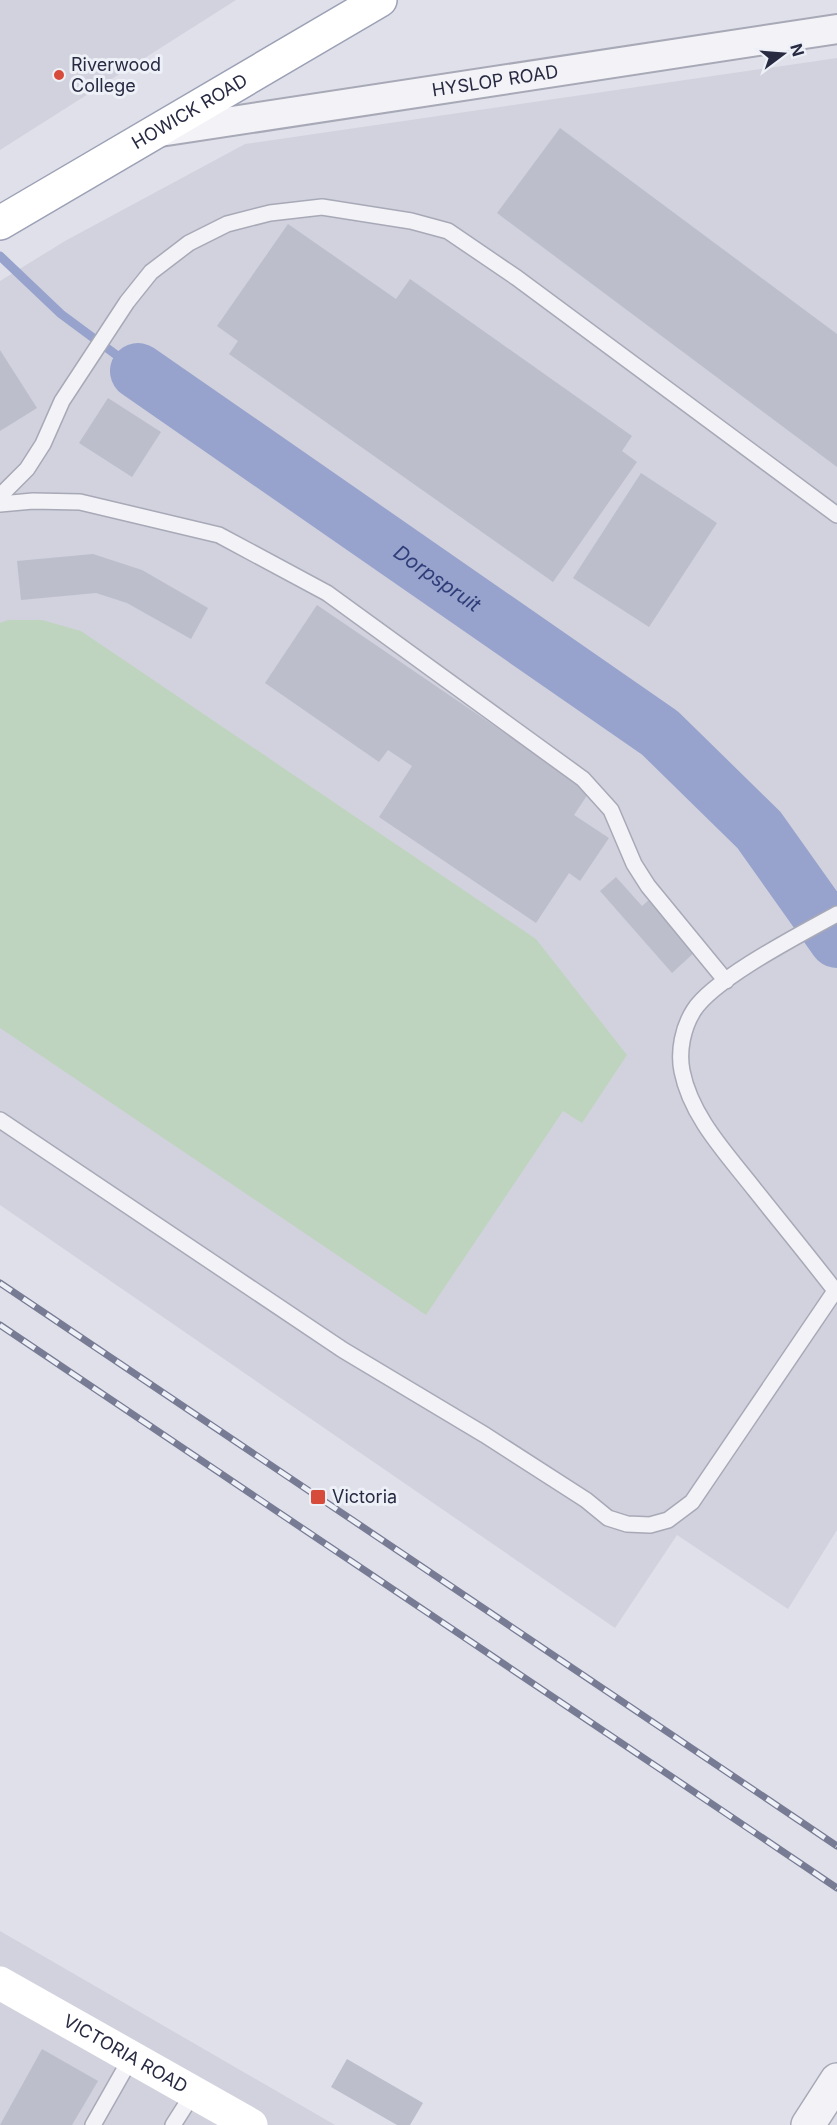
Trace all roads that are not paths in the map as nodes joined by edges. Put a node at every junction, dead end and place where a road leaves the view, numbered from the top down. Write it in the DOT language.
graph roads {
  1 [pos="380,0"];
  2 [pos="837,29"];
  3 [pos="154,133"];
  4 [pos="0,223"];
  5 [pos="0,496"];
  6 [pos="0,504"];
  7 [pos="837,515"];
  8 [pos="837,914"];
  9 [pos="726,981"];
  10 [pos="0,1120"];
  11 [pos="836,1292"];
  12 [pos="0,1983"];
  13 [pos="131,2058"];
  14 [pos="837,2080"];
  15 [pos="194,2092"];
  16 [pos="93,2125"];
  17 [pos="173,2125"];
  18 [pos="251,2125"];
  19 [pos="808,2125"];
  1 -- 3 [label="main road, HOWICK ROAD"];
  2 -- 3 [label="street, HYSLOP ROAD"];
  3 -- 4 [label="main road, HOWICK ROAD"];
  5 -- 7 [label="lane"];
  6 -- 9 [label="lane"];
  8 -- 9 [label="lane"];
  9 -- 11 [label="lane"];
  10 -- 11 [label="lane"];
  12 -- 13 [label="main road, VICTORIA ROAD"];
  13 -- 15 [label="main road, VICTORIA ROAD"];
  13 -- 16 [label="lane"];
  14 -- 19 [label="street"];
  15 -- 17 [label="lane"];
  15 -- 18 [label="main road, VICTORIA ROAD"];
}
